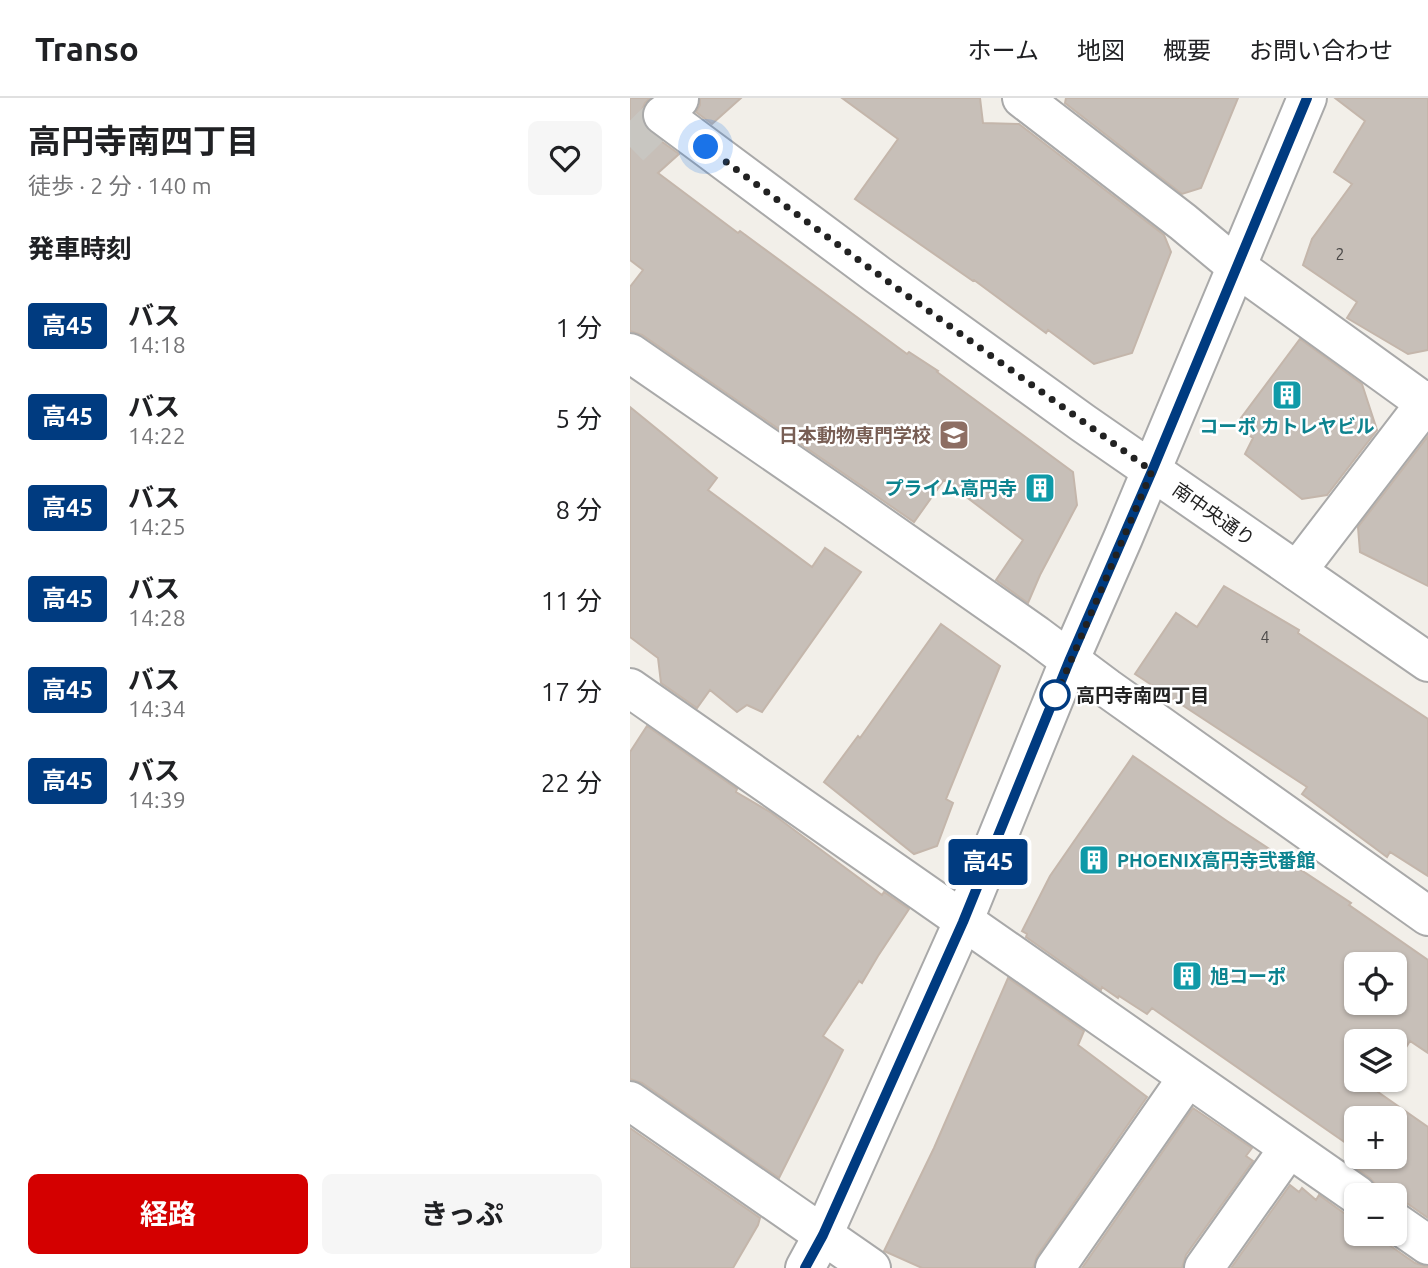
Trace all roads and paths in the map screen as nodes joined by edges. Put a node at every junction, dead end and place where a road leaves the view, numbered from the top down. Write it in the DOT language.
graph roads {
  1 [pos="1307,98"];
  2 [pos="1039,103"];
  3 [pos="673,104"];
  4 [pos="1237,267"];
  5 [pos="630,353"];
  6 [pos="1427,403"];
  7 [pos="1152,471"];
  8 [pos="1297,571"];
  9 [pos="1070,659"];
  10 [pos="1428,662"];
  11 [pos="630,688"];
  12 [pos="1428,916"];
  13 [pos="963,922"];
  14 [pos="1188,1077"];
  15 [pos="630,1101"];
  16 [pos="1289,1148"];
  17 [pos="1344,1186"];
  18 [pos="1407,1230"];
  19 [pos="823,1235"];
  20 [pos="1428,1245"];
  21 [pos="805,1268"];
  22 [pos="871,1268"];
  23 [pos="1055,1268"];
  24 [pos="1204,1268"];
  1 -- 4 [label="street"];
  2 -- 4 [label="street"];
  3 -- 7 [label="street, 南中央通り"];
  4 -- 6 [label="street"];
  4 -- 7 [label="street"];
  5 -- 9 [label="street"];
  6 -- 8 [label="street"];
  7 -- 8 [label="street, 南中央通り"];
  7 -- 9 [label="street"];
  8 -- 10 [label="street, 南中央通り"];
  9 -- 12 [label="street"];
  9 -- 13 [label="street"];
  11 -- 13 [label="street"];
  13 -- 14 [label="street"];
  13 -- 19 [label="street"];
  14 -- 16 [label="street"];
  14 -- 23 [label="street"];
  15 -- 19 [label="street"];
  16 -- 17 [label="street"];
  16 -- 24 [label="street"];
  18 -- 20 [label="street"];
  19 -- 21 [label="street"];
  19 -- 22 [label="street"];
}
